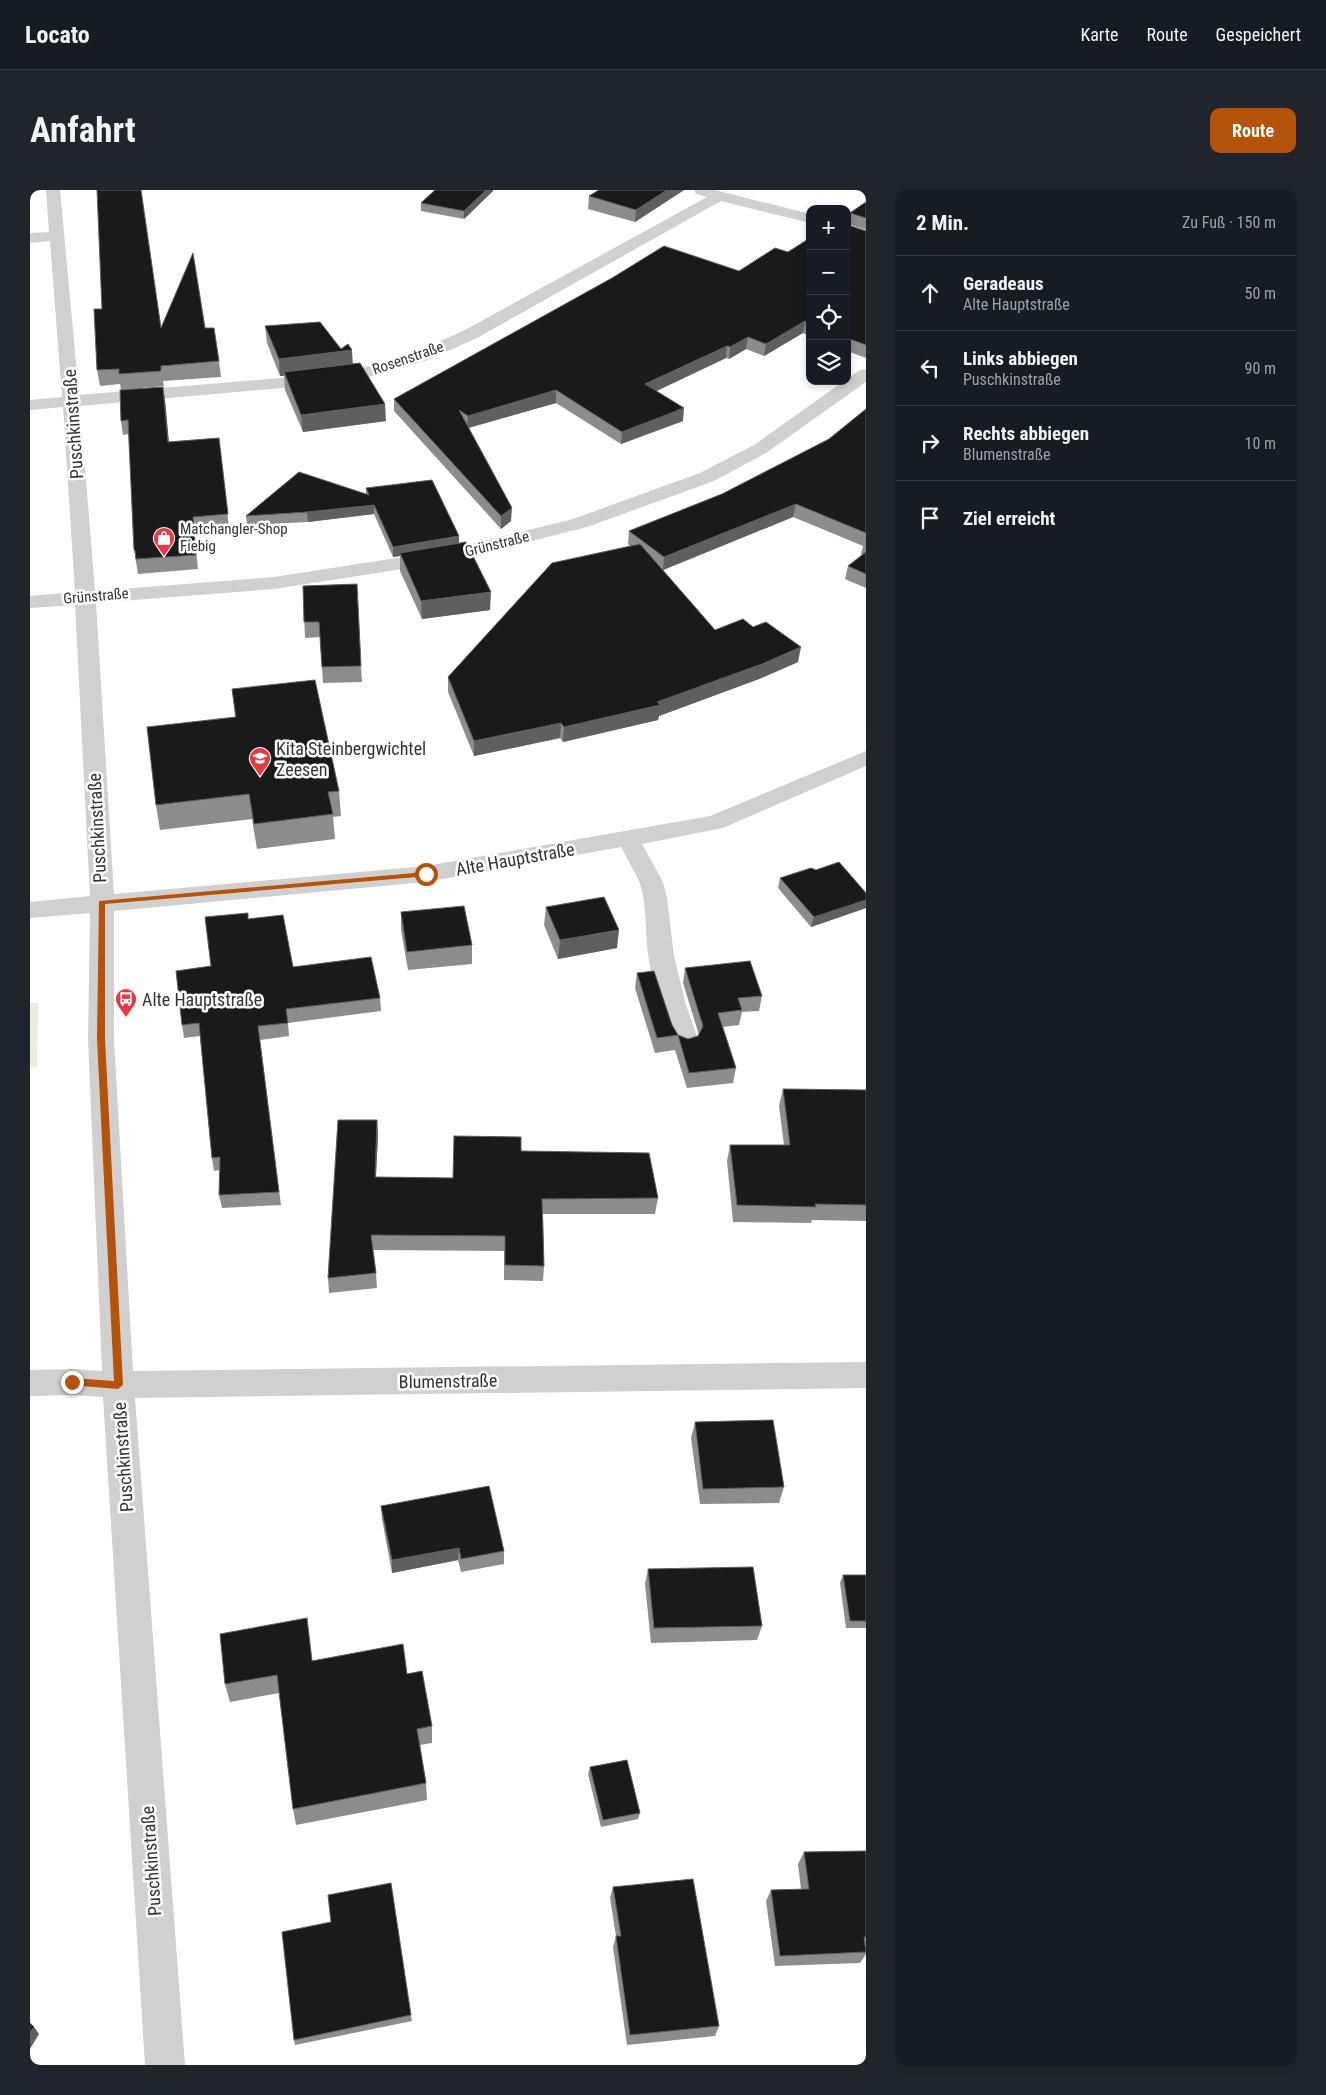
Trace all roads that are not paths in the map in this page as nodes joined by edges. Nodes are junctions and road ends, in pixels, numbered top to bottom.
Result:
1 (53, 190) edge
2 (695, 190) edge
3 (719, 196) junction
4 (806, 218) edge
5 (58, 236) junction
6 (30, 238) edge
7 (866, 374) edge
8 (71, 400) junction
9 (30, 405) edge
10 (85, 596) junction
11 (30, 602) edge
12 (866, 758) edge
13 (628, 839) junction
14 (102, 902) junction
15 (30, 910) edge
16 (686, 1042) edge
17 (866, 1375) edge
18 (30, 1383) edge
19 (118, 1385) junction
20 (165, 2065) edge

1 - 5 street, Puschkinstraße
2 - 3 street
3 - 4 street
3 - 8 street, Rosenstraße
5 - 6 street
5 - 8 street, Puschkinstraße
7 - 10 street, Grünstraße
8 - 9 street, Rosenstraße
8 - 10 street, Puschkinstraße
10 - 11 street, Grünstraße
10 - 14 street, Puschkinstraße
12 - 13 street, Alte Hauptstraße
13 - 14 street, Alte Hauptstraße
13 - 16 street
14 - 15 street, Alte Hauptstraße
14 - 19 street, Puschkinstraße
17 - 19 street, Blumenstraße
18 - 19 street, Blumenstraße
19 - 20 street, Puschkinstraße

